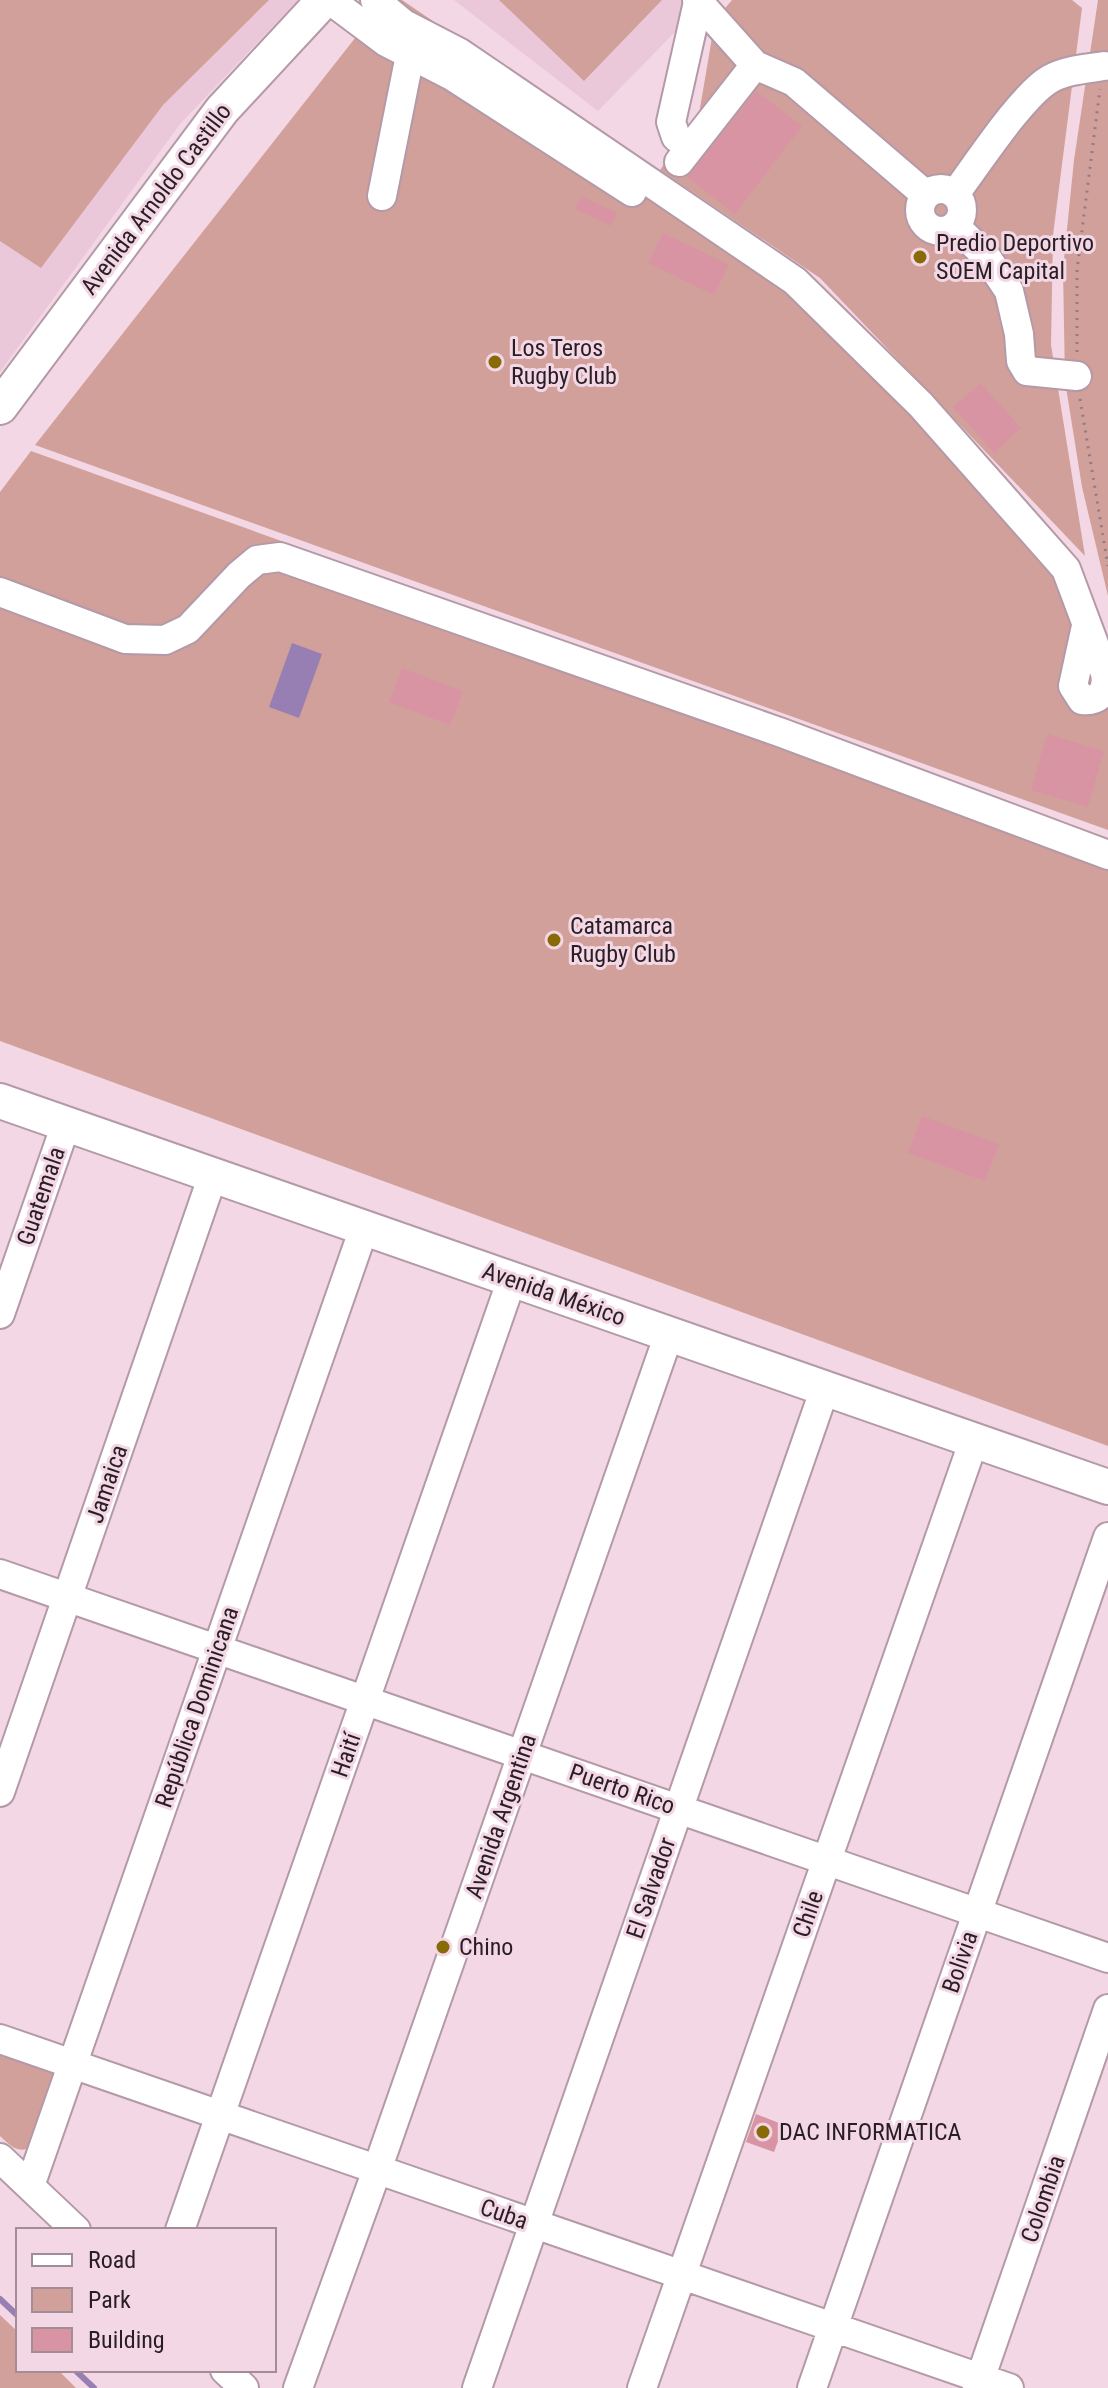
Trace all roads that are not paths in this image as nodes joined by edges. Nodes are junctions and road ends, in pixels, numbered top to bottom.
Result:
1 (327, 0) edge
2 (375, 0) edge
3 (697, 1) edge
4 (415, 44) junction
5 (755, 65) junction
6 (1104, 66) road end
7 (955, 194) junction
8 (926, 195) junction
9 (382, 196) dead end
10 (955, 226) junction
11 (1077, 376) road end
12 (0, 407) edge
13 (0, 592) edge
14 (1086, 626) dead end
15 (1108, 855) edge
16 (0, 1101) edge
17 (66, 1124) junction
18 (213, 1175) junction
19 (364, 1228) junction
20 (512, 1279) junction
21 (0, 1314) edge
22 (669, 1334) junction
23 (825, 1388) junction
24 (974, 1440) junction
25 (1108, 1487) edge
26 (1108, 1537) edge
27 (0, 1574) edge
28 (68, 1597) junction
29 (217, 1649) junction
30 (365, 1700) junction
31 (523, 1754) junction
32 (0, 1792) edge
33 (679, 1809) junction
34 (827, 1860) junction
35 (977, 1912) junction
36 (1108, 1958) edge
37 (1108, 2009) edge
38 (0, 2039) edge
39 (72, 2064) junction
40 (220, 2115) junction
41 (0, 2158) edge
42 (377, 2170) junction
43 (30, 2186) junction
44 (534, 2224) junction
45 (74, 2228) edge
46 (181, 2228) edge
47 (682, 2275) junction
48 (833, 2327) junction
49 (227, 2372) edge
50 (979, 2383) edge
51 (244, 2388) edge
52 (298, 2388) edge
53 (477, 2388) edge
54 (642, 2388) edge
55 (812, 2388) edge
56 (1009, 2388) edge

1 - 4 street
1 - 12 main road, Avenida Arnoldo Castillo
2 - 4 street
3 - 5 street
3 - 5 street
4 - 9 street
4 - 14 street
5 - 8 street
6 - 7 street
7 - 8 street
7 - 10 street
8 - 10 street
10 - 11 street
13 - 15 street
16 - 17 main road, Avenida México
17 - 18 main road, Avenida México
17 - 21 street, Guatemala
18 - 19 main road, Avenida México
18 - 28 street, Jamaica
19 - 20 main road, Avenida México
19 - 29 street, República Dominicana
20 - 22 main road, Avenida México
20 - 30 street, Haití
22 - 23 main road, Avenida México
22 - 31 street, Avenida Argentina
23 - 24 main road, Avenida México
23 - 33 street, El Salvador
24 - 25 main road, Avenida México
24 - 34 street, Chile
26 - 35 street, Bolivia
27 - 28 street, Puerto Rico
28 - 29 street, Puerto Rico
28 - 32 street, Jamaica
29 - 30 street, Puerto Rico
29 - 39 street, República Dominicana
30 - 31 street, Puerto Rico
30 - 40 street, Haití
31 - 33 street, Puerto Rico
31 - 42 street, Avenida Argentina
33 - 34 street, Puerto Rico
33 - 44 street, El Salvador
34 - 35 street, Puerto Rico
34 - 47 street, Chile
35 - 36 street, Puerto Rico
35 - 48 street, Bolivia
37 - 50 street, Colombia
38 - 39 street, Cuba
39 - 40 street, Cuba
39 - 43 street, República Dominicana
40 - 42 street, Cuba
40 - 46 street, Haití
41 - 43 street
42 - 44 street, Cuba
42 - 52 street, Avenida Argentina
43 - 45 street
44 - 47 street, Cuba
44 - 53 street, El Salvador
47 - 48 street, Cuba
47 - 54 street, Chile
48 - 50 street, Cuba
48 - 55 street, Bolivia
49 - 51 street
50 - 56 street, Cuba

